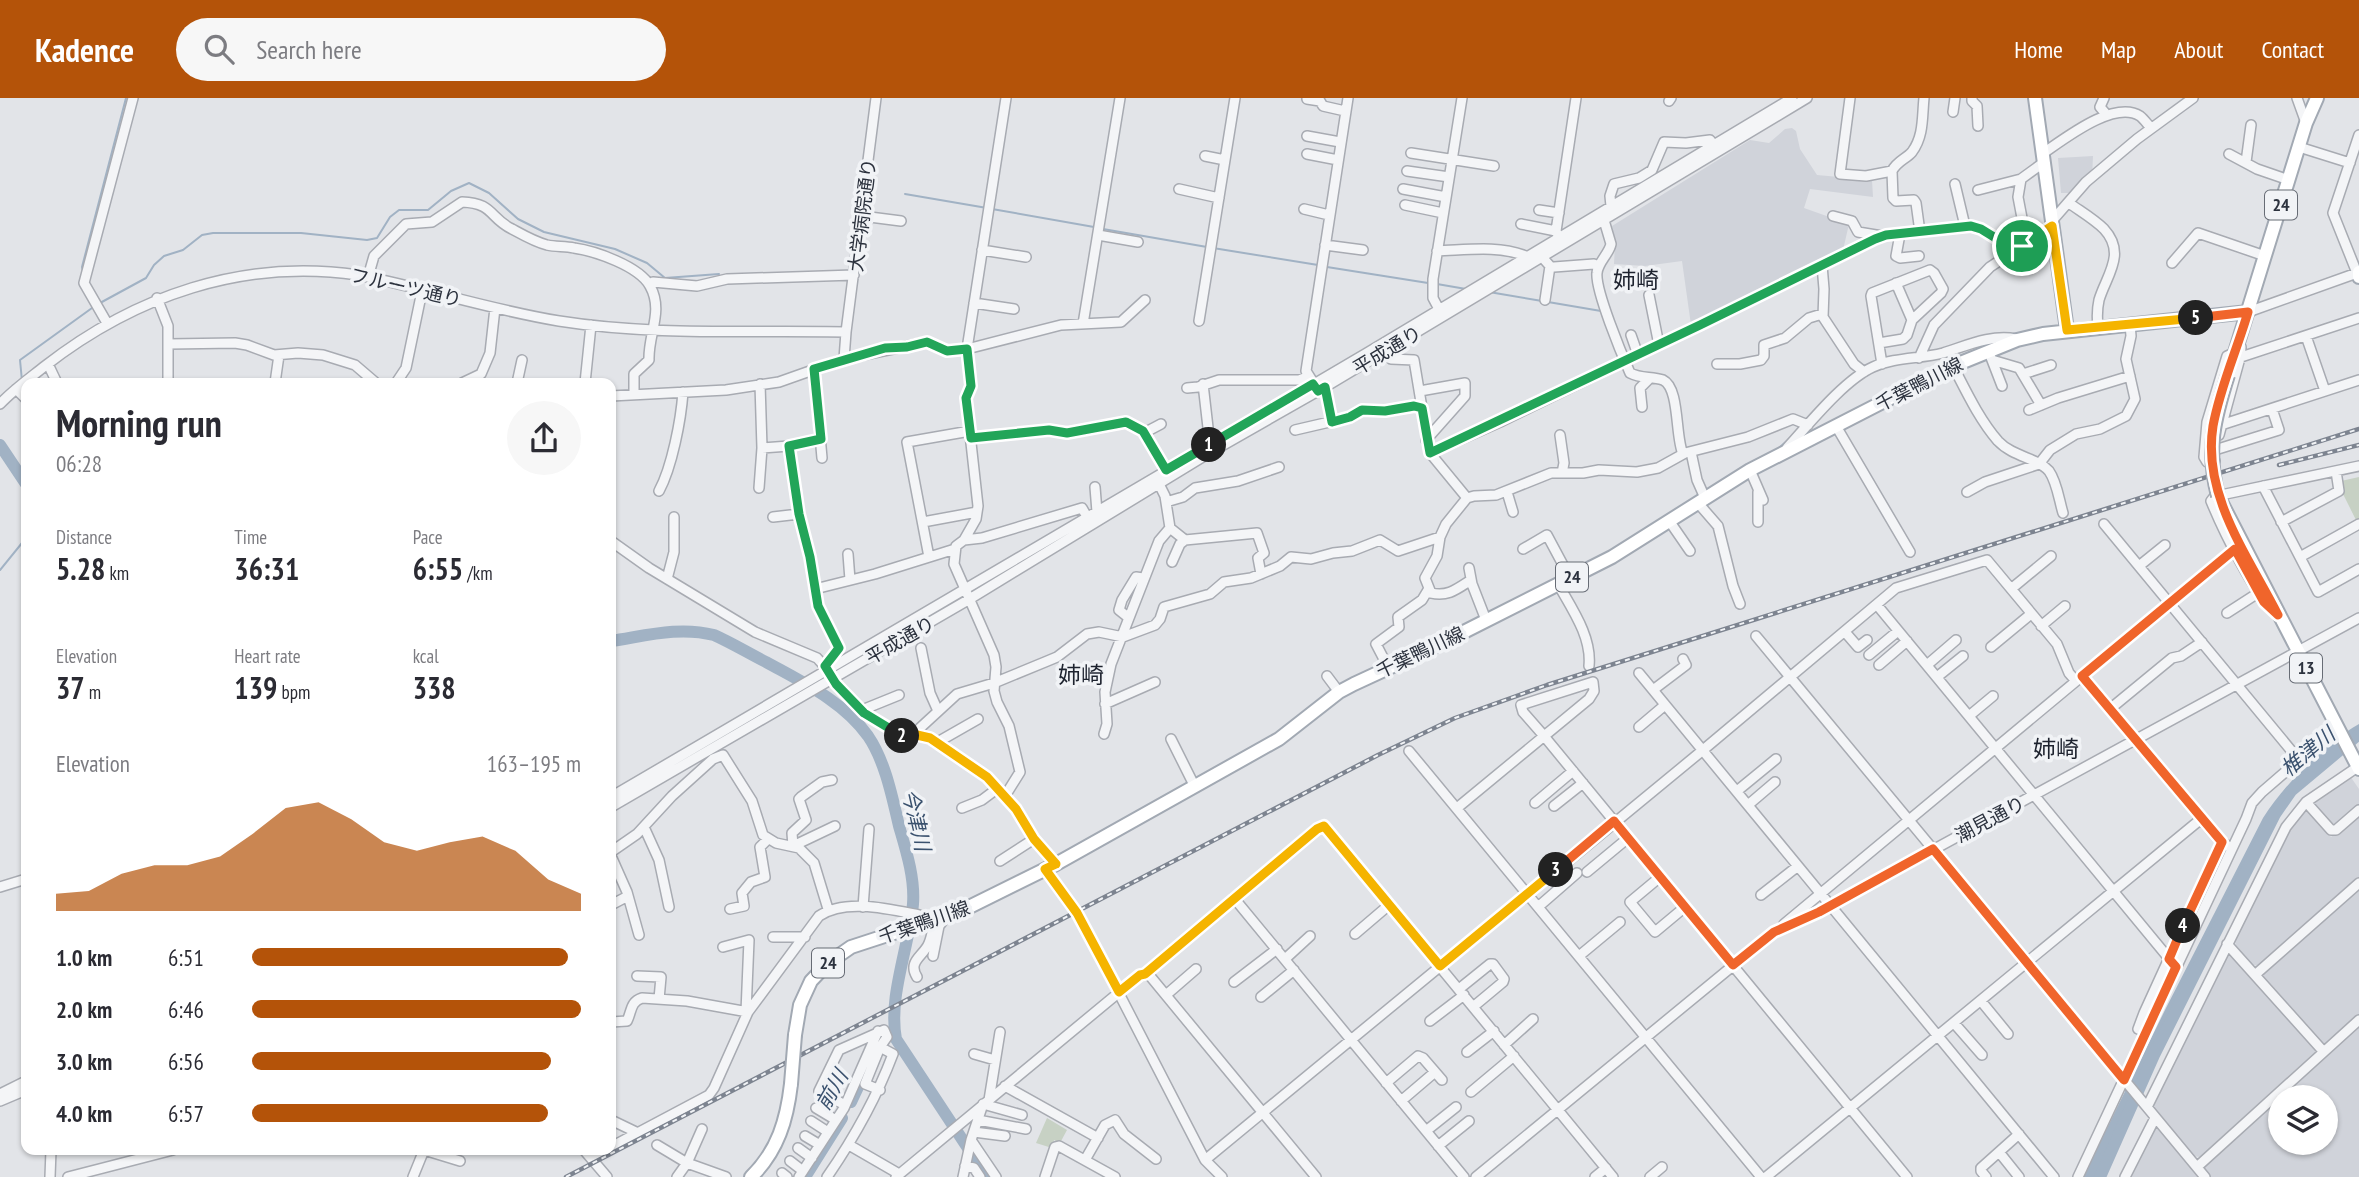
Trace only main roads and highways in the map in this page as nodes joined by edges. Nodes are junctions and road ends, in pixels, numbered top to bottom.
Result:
1 (2035, 98) edge
2 (2317, 98) edge
3 (2248, 312) junction
4 (2067, 330) junction
5 (2357, 765) edge
6 (751, 1177) edge

1 - 4 main road
2 - 3 main road, 24
3 - 4 main road, 千葉鴨川線 / 24
3 - 5 main road, 13, bridge
4 - 6 main road, 千葉鴨川線 / 24, bridge

